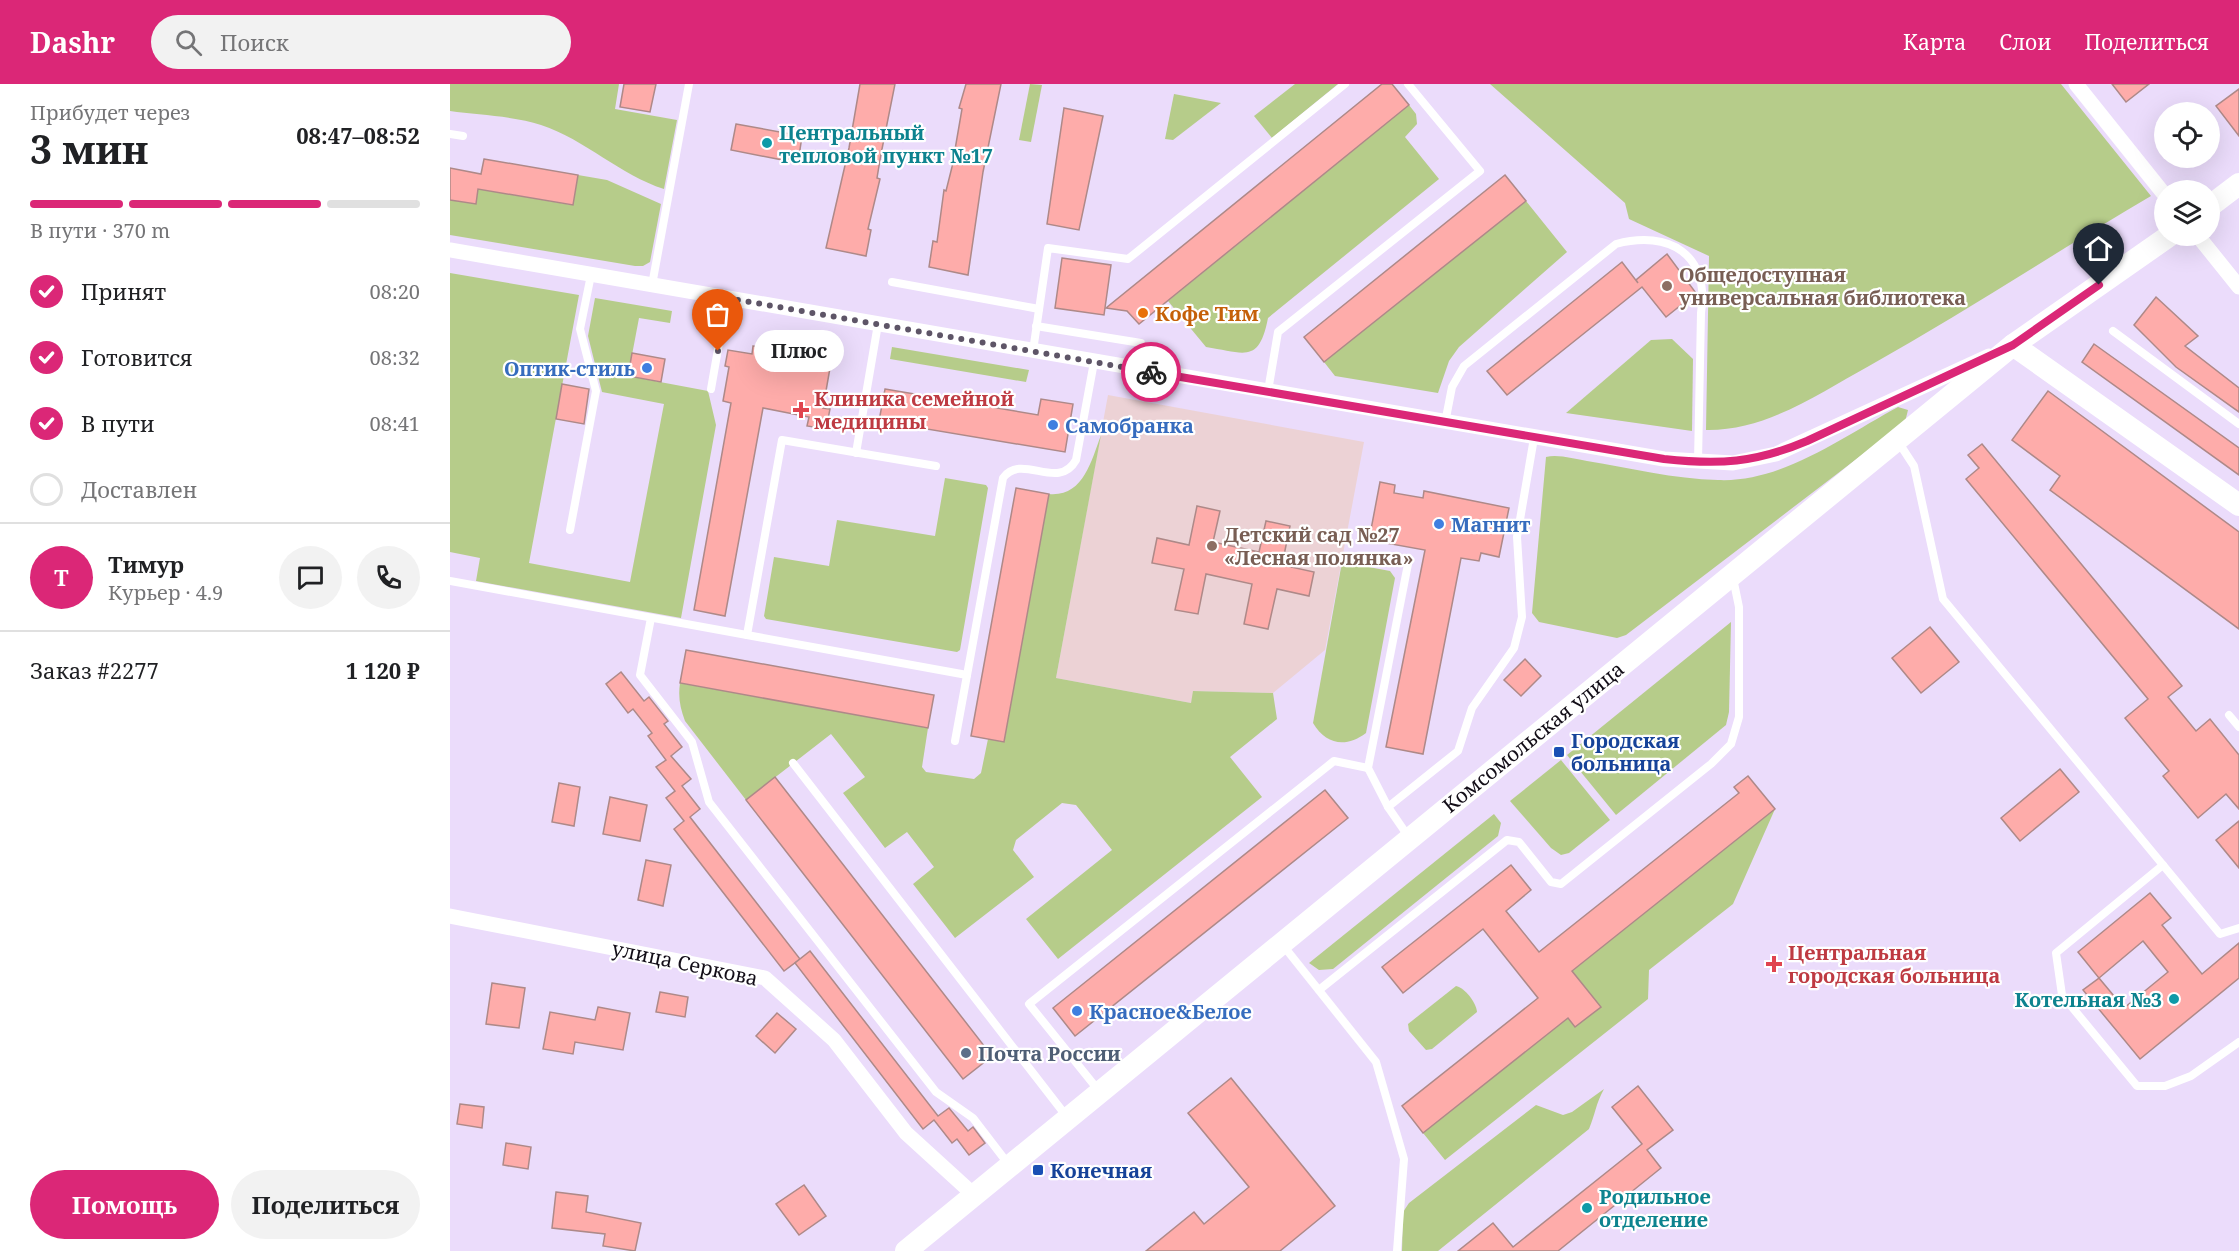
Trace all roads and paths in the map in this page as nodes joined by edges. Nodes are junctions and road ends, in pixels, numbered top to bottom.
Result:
1 (688, 84) edge
2 (1345, 84) edge
3 (1408, 84) edge
4 (2076, 84) edge
5 (450, 134) edge
6 (463, 136) dead end
7 (2154, 182) edge
8 (2239, 184) edge
9 (2220, 198) edge
10 (2155, 246) edge
11 (2206, 246) edge
12 (450, 250) edge
13 (591, 275) junction
14 (892, 282) dead end
15 (652, 285) junction
16 (2239, 287) edge
17 (727, 298) junction
18 (1039, 309) junction
19 (878, 324) junction
20 (1036, 326) junction
21 (2113, 331) dead end
22 (2013, 345) junction
23 (1033, 351) junction
24 (1094, 362) junction
25 (1138, 369) junction
26 (711, 389) dead end
27 (1268, 392) junction
28 (1445, 423) junction
29 (2239, 424) edge
30 (1534, 438) junction
31 (1896, 439) junction
32 (856, 453) junction
33 (1698, 463) junction
34 (936, 466) dead end
35 (2239, 505) edge
36 (570, 530) dead end
37 (1409, 559) dead end
38 (1732, 574) junction
39 (450, 581) edge
40 (651, 618) junction
41 (747, 635) junction
42 (967, 675) junction
43 (2229, 714) dead end
44 (2239, 727) edge
45 (955, 741) dead end
46 (792, 763) dead end
47 (1368, 768) junction
48 (1388, 807) junction
49 (1409, 838) junction
50 (2163, 865) junction
51 (450, 916) edge
52 (2239, 928) edge
53 (1281, 943) junction
54 (1319, 990) junction
55 (2239, 1042) edge
56 (1100, 1092) junction
57 (1068, 1118) junction
58 (1010, 1166) junction
59 (974, 1195) junction
60 (906, 1251) edge
61 (1397, 1251) edge

1 - 15 lane
2 - 18 lane
3 - 27 lane
4 - 7 street
5 - 6 lane
8 - 9 street
10 - 22 street, Комсомольская улица
11 - 16 street
12 - 13 street
13 - 15 street
13 - 36 lane
14 - 18 lane
15 - 17 street
17 - 19 street
17 - 26 lane
18 - 20 lane
19 - 23 street
19 - 32 lane
20 - 23 lane
20 - 25 lane
21 - 29 lane
22 - 31 street, Комсомольская улица
22 - 33 street
22 - 35 street
23 - 24 street
24 - 25 street
24 - 42 lane
25 - 27 street
27 - 28 street
28 - 30 street
28 - 33 lane
30 - 33 street
30 - 48 lane
31 - 38 street, Комсомольская улица
31 - 50 lane
32 - 34 lane
32 - 41 lane
37 - 47 lane
38 - 49 street, Комсомольская улица
38 - 54 lane
39 - 40 lane
40 - 41 lane
40 - 58 lane
41 - 42 lane
42 - 45 lane
43 - 44 lane
46 - 57 lane
47 - 48 lane
47 - 56 lane
48 - 49 lane
49 - 53 street, Комсомольская улица
50 - 52 lane
50 - 55 lane
51 - 59 street, улица Серкова
53 - 54 lane
53 - 56 street, Комсомольская улица
54 - 61 lane
56 - 57 street, Комсомольская улица
57 - 58 street, Комсомольская улица
58 - 59 street, Комсомольская улица
59 - 60 street, Комсомольская улица

